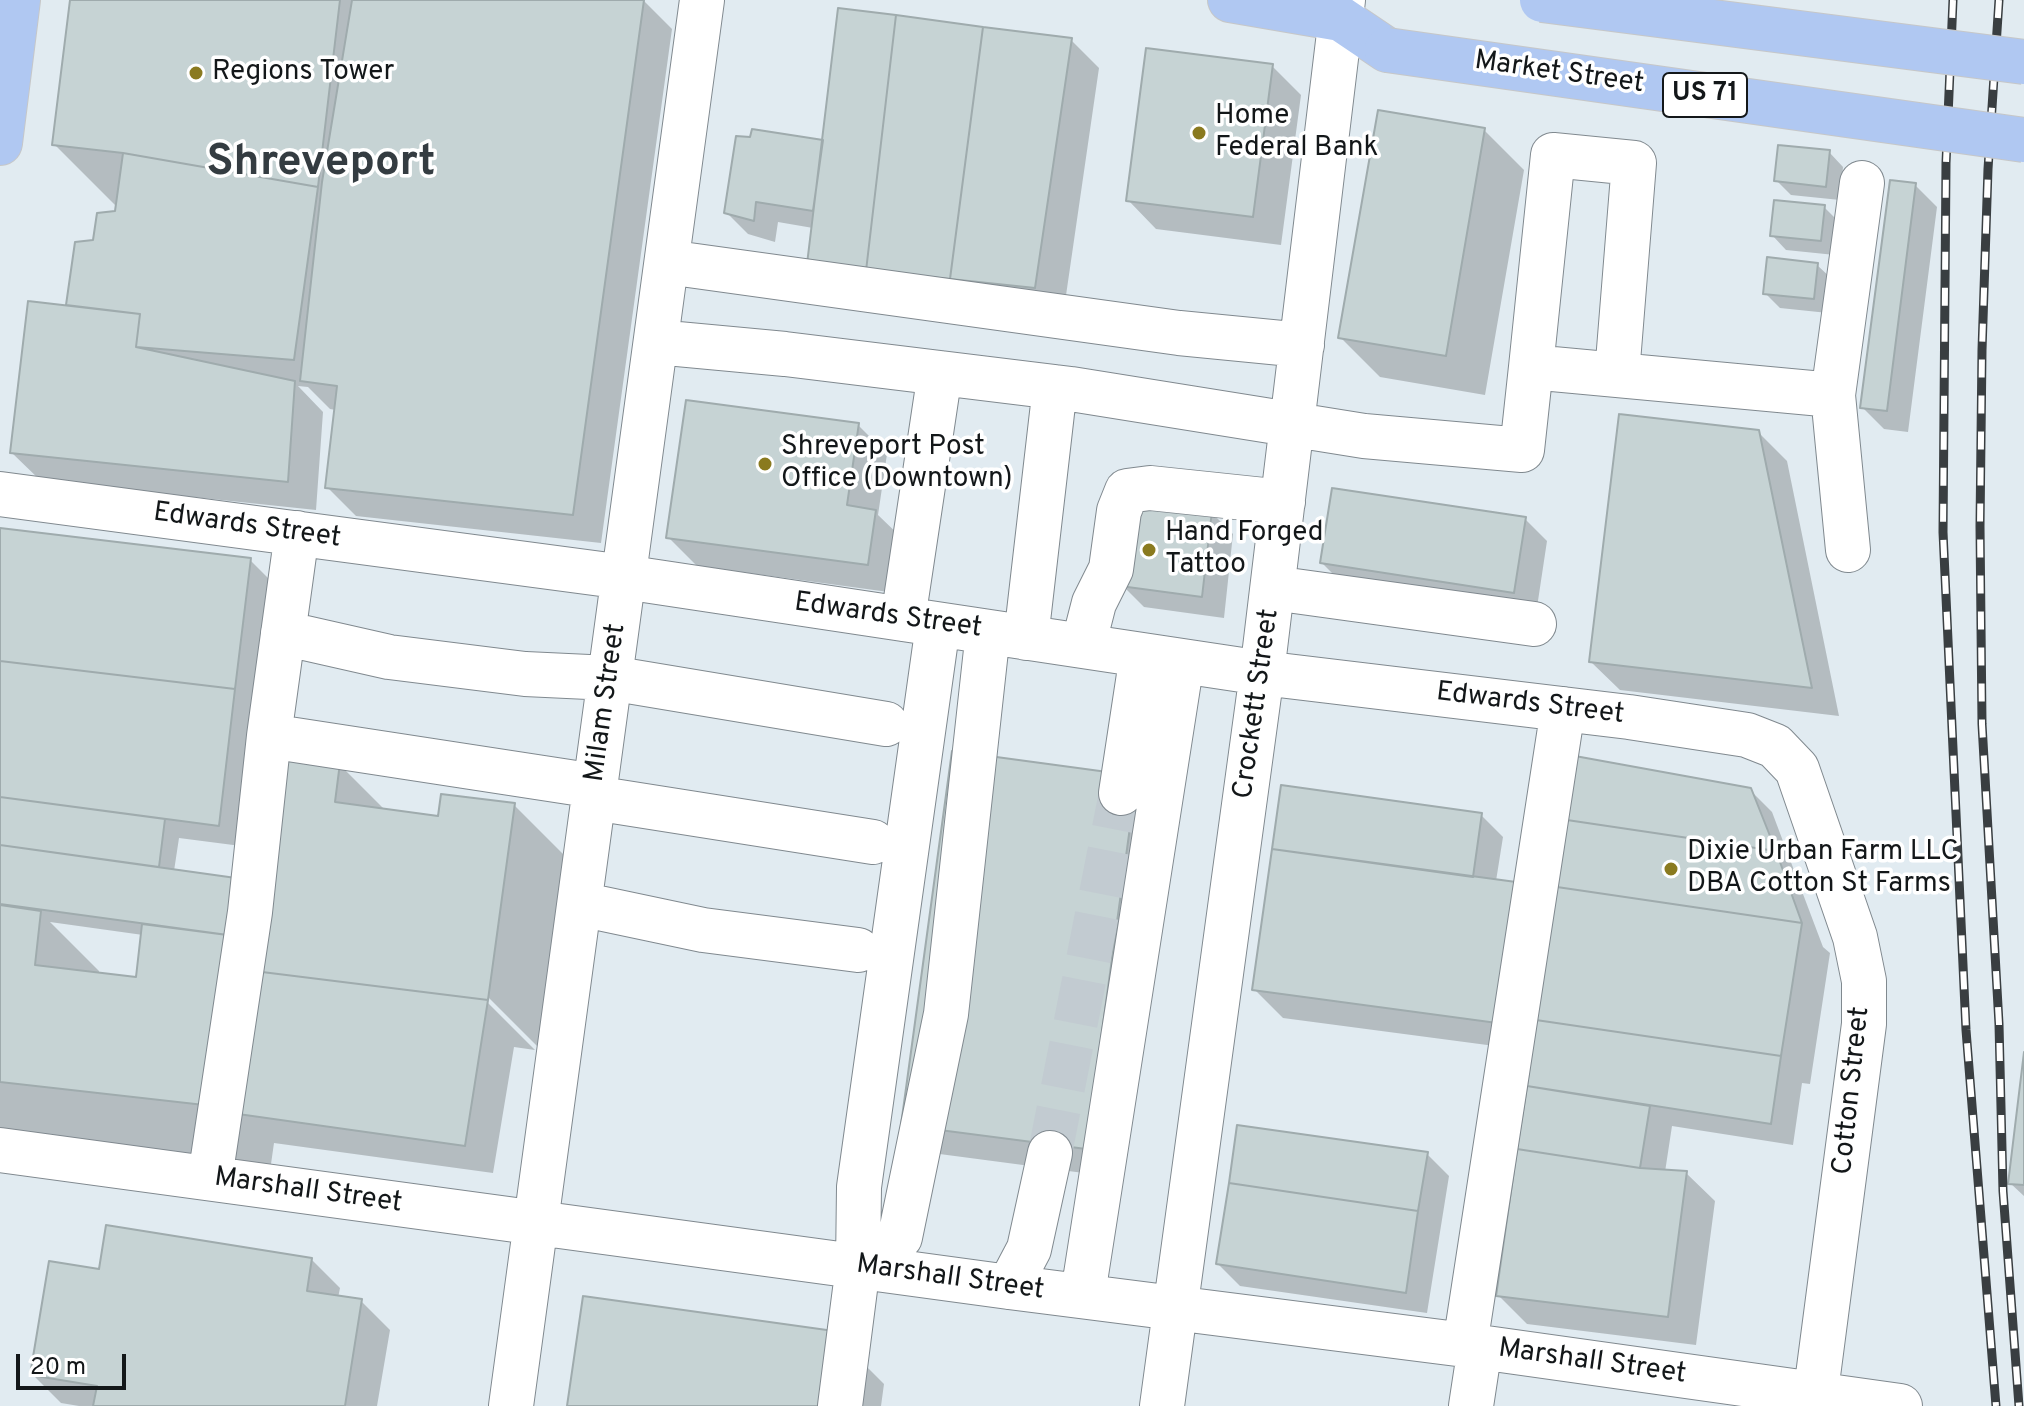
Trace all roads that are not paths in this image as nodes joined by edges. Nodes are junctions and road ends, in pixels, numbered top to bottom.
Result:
1 (18, 0) edge
2 (702, 0) edge
3 (1230, 0) edge
4 (1542, 0) edge
5 (1352, 6) edge
6 (2024, 62) edge
7 (2024, 140) edge
8 (0, 143) edge
9 (1862, 183) dead end
10 (667, 262) junction
11 (656, 342) junction
12 (1302, 345) junction
13 (1531, 367) junction
14 (940, 373) junction
15 (1617, 374) junction
16 (1055, 387) junction
17 (1833, 395) junction
18 (1292, 423) junction
19 (0, 494) edge
20 (1283, 502) junction
21 (297, 533) junction
22 (1848, 550) dead end
23 (624, 577) junction
24 (1273, 588) junction
25 (920, 622) junction
26 (1534, 624) dead end
27 (283, 633) junction
28 (1007, 635) junction
29 (1083, 646) junction
30 (1162, 658) junction
31 (1262, 673) junction
32 (610, 678) junction
33 (1563, 709) junction
34 (886, 724) dead end
35 (269, 736) junction
36 (1775, 746) joint
37 (595, 792) junction
38 (1121, 793) tunnel mouth
39 (873, 842) dead end
40 (580, 904) junction
41 (858, 950) dead end
42 (0, 1150) edge
43 (1050, 1153) tunnel mouth
44 (210, 1178) junction
45 (536, 1223) junction
46 (858, 1266) junction
47 (1009, 1287) junction
48 (1073, 1295) junction
49 (1175, 1309) junction
50 (1472, 1346) junction
51 (1815, 1400) edge
52 (511, 1406) edge
53 (840, 1406) edge
54 (1162, 1406) edge
55 (1471, 1406) edge
56 (1900, 1406) edge

1 - 8 main road
2 - 10 street, Milam Street
3 - 5 main road, Market Street / US 71
4 - 6 main road, bridge
5 - 7 main road, Market Street / US 71, bridge
5 - 12 street, Crockett Street
9 - 17 street
10 - 11 street, Milam Street
10 - 12 street
11 - 14 street
11 - 23 street, Milam Street
12 - 18 street, Crockett Street
13 - 15 street
13 - 15 street
13 - 18 street
14 - 16 street
14 - 25 street
15 - 17 street
16 - 18 street
16 - 28 street
17 - 22 street
18 - 20 street, Crockett Street
19 - 21 street, Edwards Street
20 - 24 street, Crockett Street
20 - 29 street
21 - 23 street, Edwards Street
21 - 27 street
23 - 25 street, Edwards Street
23 - 32 street, Milam Street
24 - 26 street
24 - 31 street, Crockett Street
25 - 28 street, Edwards Street
25 - 46 street
27 - 32 street
27 - 35 street
28 - 29 street, Edwards Street
28 - 46 street
29 - 30 street, Edwards Street
30 - 31 street, Edwards Street
30 - 38 street
30 - 48 street
31 - 33 street, Edwards Street
31 - 49 street, Crockett Street
32 - 34 street
32 - 37 street, Milam Street
33 - 36 street, Edwards Street
33 - 50 street
35 - 37 street
35 - 44 street
36 - 51 street, Cotton Street
37 - 39 street
37 - 40 street, Milam Street
40 - 41 street
40 - 45 street, Milam Street
42 - 44 street, Marshall Street
43 - 47 street
44 - 45 street, Marshall Street
45 - 46 street, Marshall Street
45 - 52 street, Milam Street
46 - 47 street, Marshall Street
46 - 53 street
47 - 48 street, Marshall Street
48 - 49 street, Marshall Street
49 - 50 street, Marshall Street
49 - 54 street, Crockett Street
50 - 51 street, Marshall Street
50 - 55 street
51 - 56 street, Marshall Street

